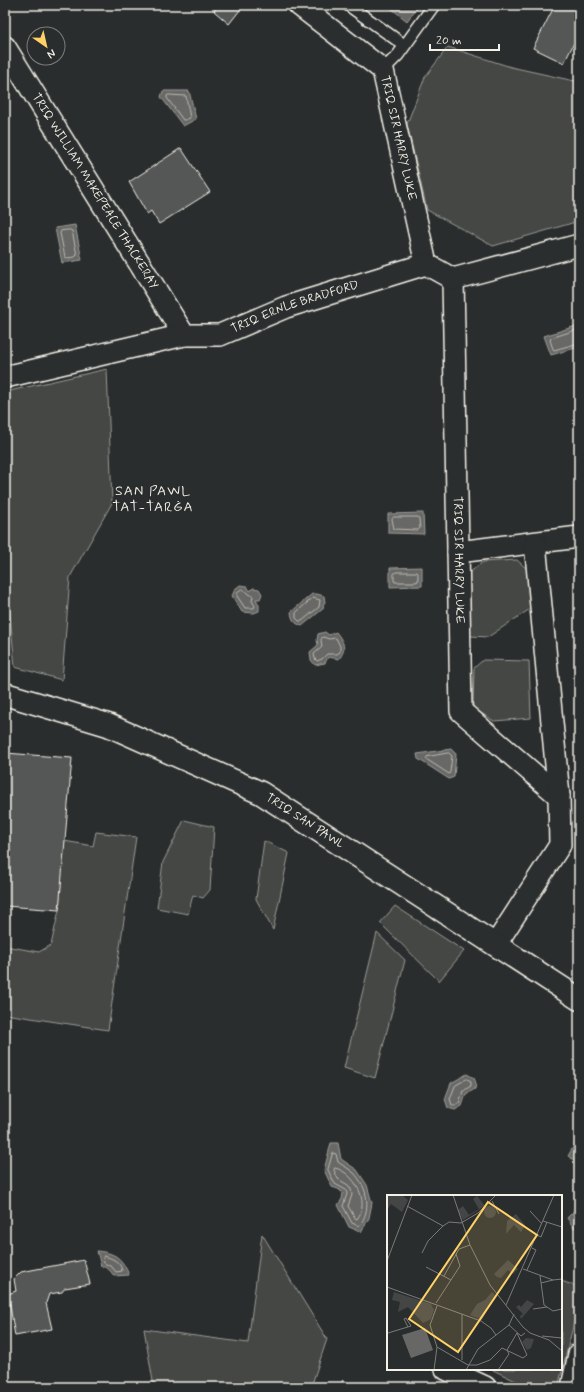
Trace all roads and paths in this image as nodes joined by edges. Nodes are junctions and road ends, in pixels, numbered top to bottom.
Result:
1 (299, 5) edge
2 (348, 5) edge
3 (434, 5) edge
4 (404, 45) junction
5 (5, 47) edge
6 (383, 70) junction
7 (579, 246) edge
8 (426, 264) junction
9 (453, 280) junction
10 (184, 335) junction
11 (5, 377) edge
12 (579, 537) edge
13 (535, 543) junction
14 (458, 552) junction
15 (5, 694) edge
16 (559, 796) junction
17 (496, 944) junction
18 (579, 999) edge
19 (579, 1354) edge
20 (448, 1370) edge
21 (485, 1387) edge
22 (572, 1387) edge

1 - 6 street, TRIQ SIR HARRY LUKE
2 - 4 lane
3 - 4 lane
4 - 6 lane
5 - 10 street, TRIQ WILLIAM MAKEPEACE THACKERAY
6 - 8 street, TRIQ SIR HARRY LUKE
7 - 9 street
8 - 9 street
8 - 10 street, TRIQ ERNLE BRADFORD
9 - 14 street, TRIQ SIR HARRY LUKE
10 - 11 street, TRIQ ERNLE BRADFORD
12 - 13 street
13 - 14 street
13 - 16 street
14 - 16 street, TRIQ SIR HARRY LUKE
15 - 17 main road, TRIQ SAN PAWL
16 - 17 street
17 - 18 main road, TRIQ SAN PAWL
19 - 22 street
20 - 21 street

